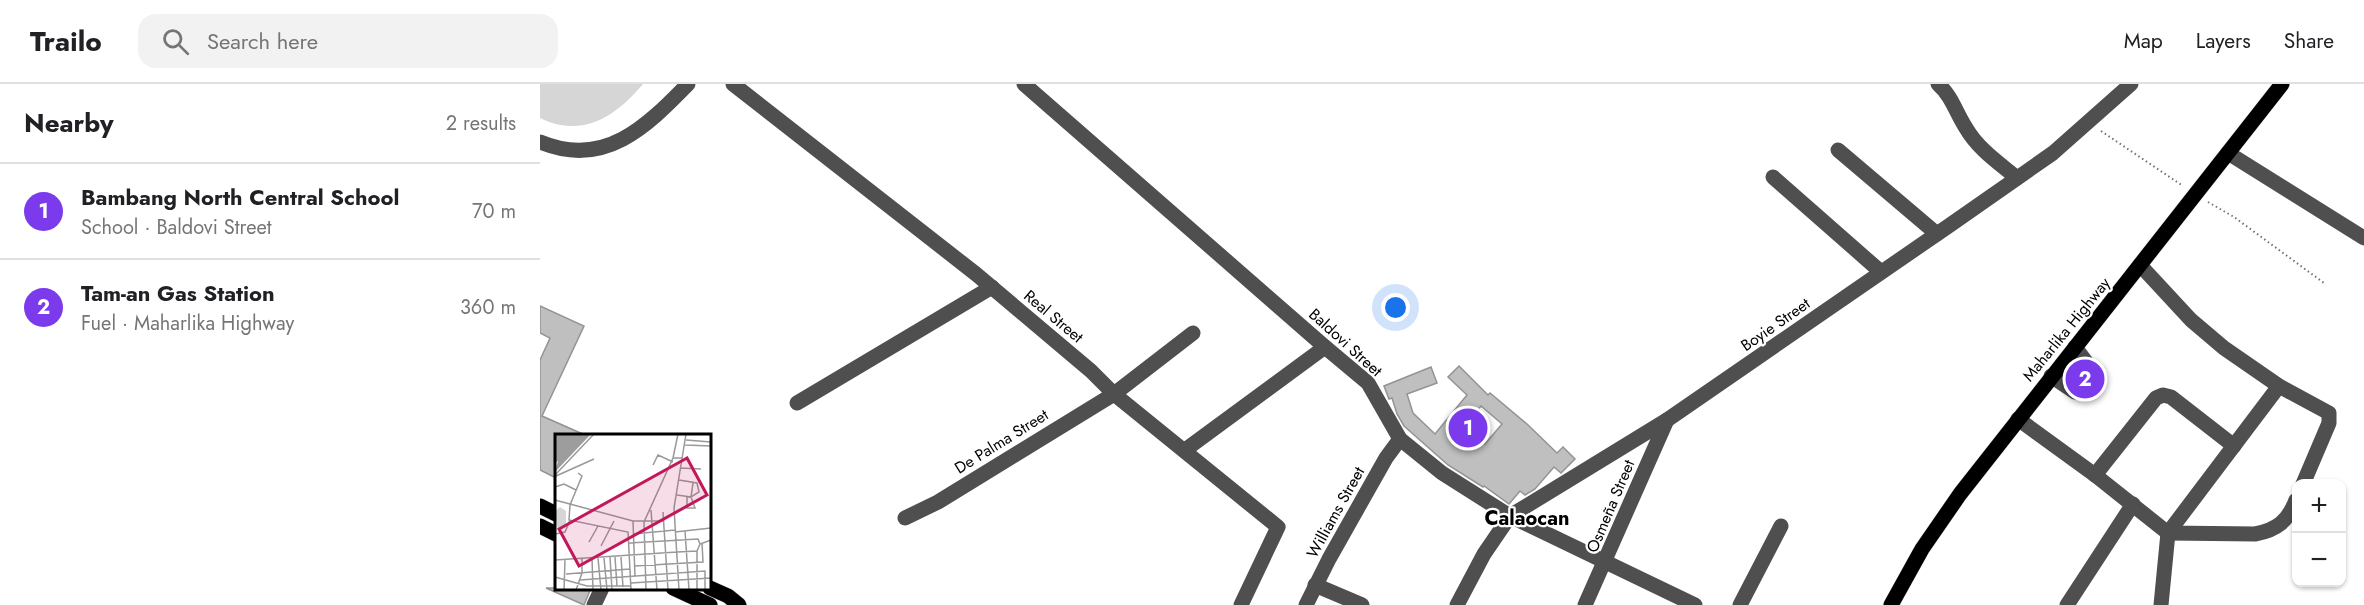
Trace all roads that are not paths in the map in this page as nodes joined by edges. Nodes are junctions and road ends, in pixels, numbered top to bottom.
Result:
1 (688, 84) edge
2 (733, 84) edge
3 (1024, 84) edge
4 (1938, 84) edge
5 (2131, 84) edge
6 (2282, 84) edge
7 (540, 142) edge
8 (1838, 150) dead end
9 (2228, 153) junction
10 (1773, 177) dead end
11 (2017, 178) junction
12 (1937, 234) junction
13 (2364, 238) edge
14 (2140, 265) junction
15 (1881, 272) junction
16 (992, 287) junction
17 (1193, 333) dead end
18 (1325, 347) junction
19 (2075, 347) junction
20 (2051, 376) junction
21 (2279, 386) junction
22 (1114, 394) junction
23 (797, 403) dead end
24 (2018, 419) junction
25 (1667, 420) junction
26 (1400, 440) junction
27 (2234, 446) junction
28 (1185, 450) junction
29 (2095, 475) junction
30 (2305, 479) edge
31 (2133, 504) junction
32 (540, 506) edge
33 (2292, 508) edge
34 (555, 514) edge
35 (1510, 516) junction
36 (905, 518) dead end
37 (540, 526) edge
38 (1781, 526) dead end
39 (2168, 533) junction
40 (555, 534) edge
41 (1605, 562) junction
42 (1315, 585) junction
43 (711, 589) edge
44 (601, 590) edge
45 (677, 590) edge
46 (730, 602) edge
47 (594, 605) edge
48 (710, 605) edge
49 (1241, 605) edge
50 (1306, 605) edge
51 (1362, 605) edge
52 (1457, 605) edge
53 (1585, 605) edge
54 (1695, 605) edge
55 (1740, 605) edge
56 (1891, 605) edge
57 (2067, 605) edge
58 (2161, 605) edge

1 - 7 street
2 - 16 street, Real Street
3 - 18 street, Baldovi Street
4 - 11 street
5 - 11 street, Boyie Street
6 - 9 main road, Maharlika Highway
8 - 12 street
9 - 13 street
9 - 14 main road, Maharlika Highway
10 - 15 street
11 - 12 street, Boyie Street
12 - 15 street, Boyie Street
14 - 19 main road, Maharlika Highway
14 - 21 street
15 - 25 street, Boyie Street
16 - 22 street, Real Street
16 - 23 street
17 - 22 street, De Palma Street
18 - 26 street, Baldovi Street
18 - 28 street
19 - 20 main road, Maharlika Highway
19 - 20 street
20 - 24 main road, Maharlika Highway
21 - 27 street
21 - 30 street
22 - 28 street, Real Street
22 - 36 street, De Palma Street
24 - 29 street
24 - 56 main road, Maharlika Highway
25 - 35 street, Boyie Street
25 - 41 street, Osmeña Street
26 - 35 street, Baldovi Street
26 - 42 street, Williams Street
27 - 29 street
27 - 39 street
28 - 49 street, Real Street
29 - 31 street
31 - 39 street
31 - 57 street
32 - 34 main road
33 - 39 street
35 - 41 street, Baldovi Street
35 - 52 street, Boyie Street
37 - 40 main road
38 - 55 street
39 - 58 street
41 - 53 street, Osmeña Street
41 - 54 street, Baldovi Street
42 - 50 street, Williams Street
42 - 51 street
43 - 46 main road
44 - 47 street
45 - 48 main road

